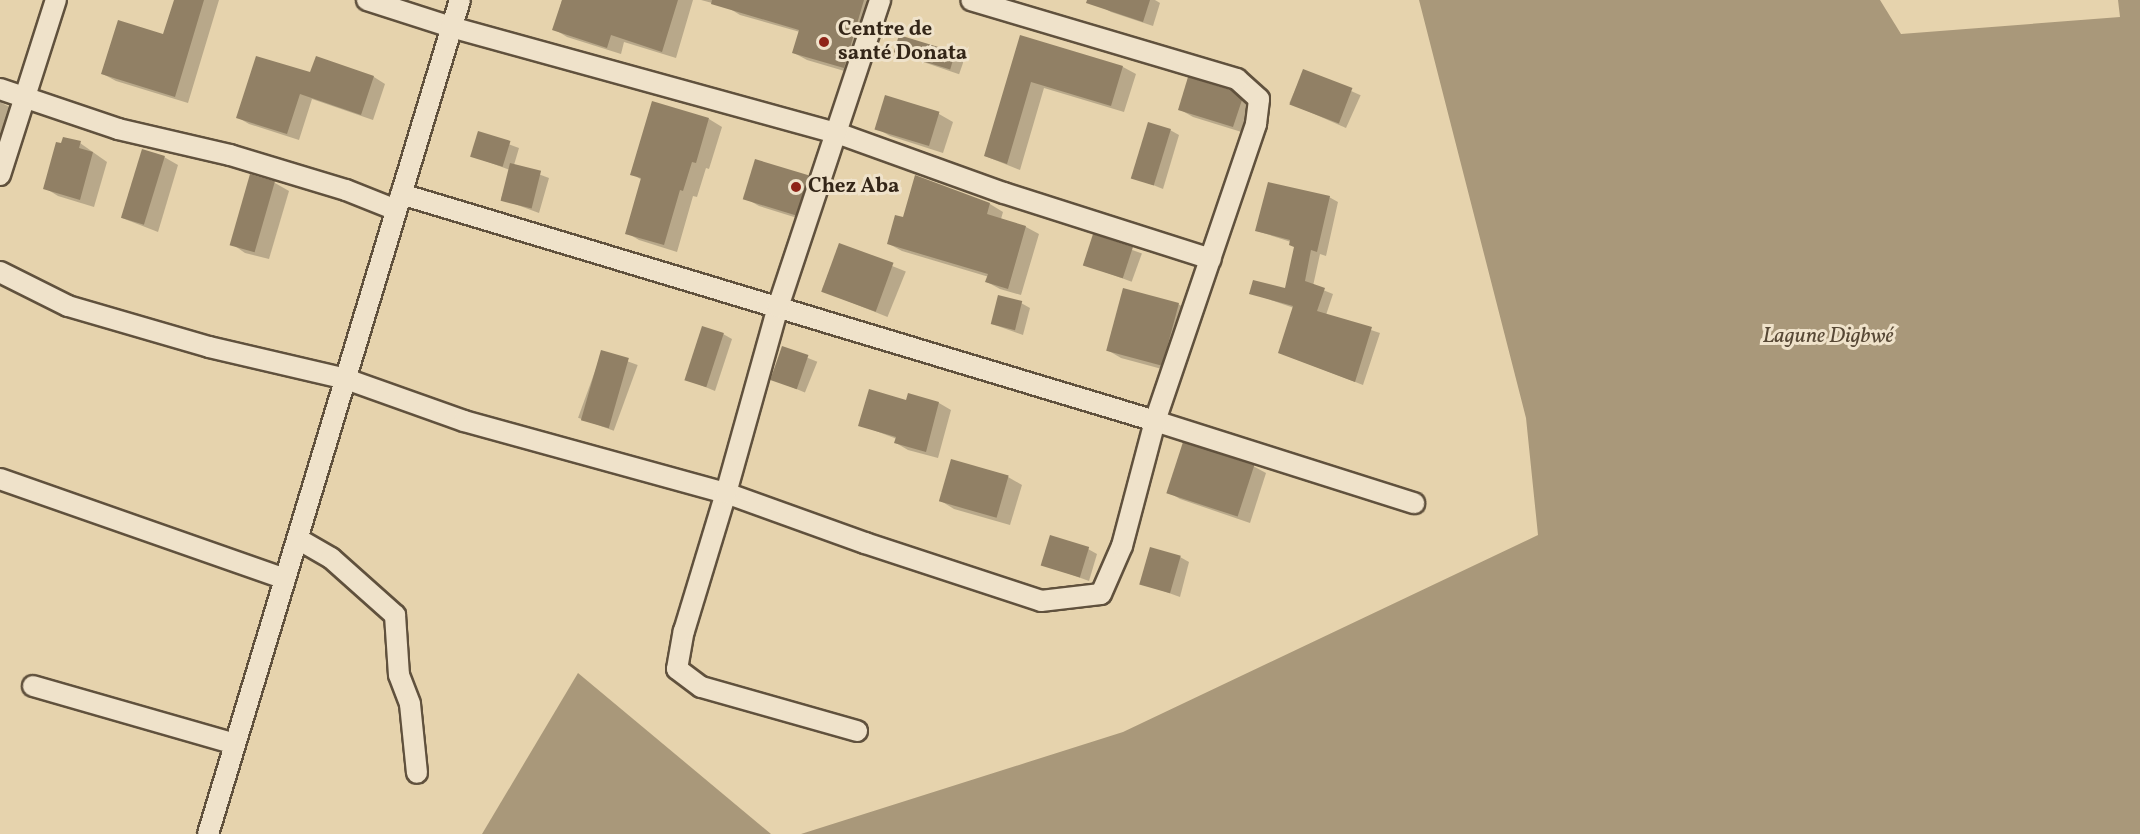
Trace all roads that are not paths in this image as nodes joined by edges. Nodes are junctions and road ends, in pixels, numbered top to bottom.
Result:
1 (56, 0) edge
2 (367, 0) edge
3 (460, 0) edge
4 (880, 0) edge
5 (970, 0) edge
6 (451, 27) junction
7 (0, 89) edge
8 (25, 99) junction
9 (837, 133) junction
10 (0, 175) edge
11 (398, 202) junction
12 (1210, 259) junction
13 (0, 272) edge
14 (778, 307) junction
15 (346, 379) junction
16 (1155, 421) junction
17 (0, 479) edge
18 (726, 493) junction
19 (1414, 503) dead end
20 (298, 539) junction
21 (285, 579) junction
22 (33, 686) dead end
23 (857, 731) dead end
24 (235, 744) junction
25 (417, 773) dead end
26 (208, 834) edge

1 - 8 street
2 - 6 street
3 - 6 street
4 - 9 street
5 - 12 street
6 - 9 street
6 - 11 street
7 - 8 street
8 - 10 street
8 - 11 street
9 - 12 street
9 - 14 street
11 - 14 street
11 - 15 street
12 - 16 street
13 - 15 street
14 - 16 street
14 - 18 street
15 - 18 street
15 - 20 street
16 - 18 street
16 - 19 street
17 - 21 street
18 - 23 street
20 - 21 street
20 - 25 street
21 - 24 street
22 - 24 street
24 - 26 street

